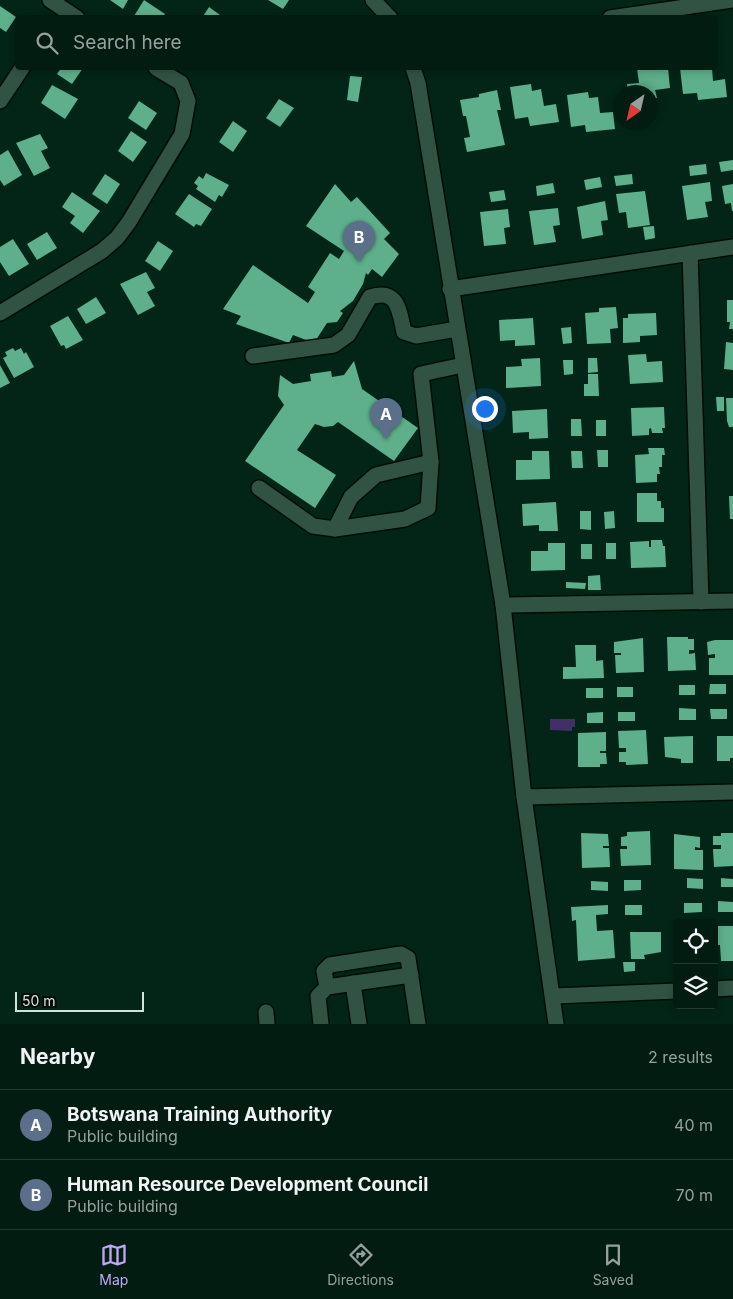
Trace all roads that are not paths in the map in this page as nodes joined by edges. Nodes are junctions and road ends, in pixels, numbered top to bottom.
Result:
1 (373, 0) edge
2 (728, 1) edge
3 (56, 8) edge
4 (71, 15) edge
5 (387, 15) edge
6 (631, 15) edge
7 (21, 70) edge
8 (159, 70) edge
9 (414, 70) edge
10 (0, 101) edge
11 (733, 248) edge
12 (690, 253) junction
13 (450, 289) junction
14 (0, 313) edge
15 (457, 329) junction
16 (253, 356) dead end
17 (463, 365) junction
18 (431, 462) junction
19 (260, 488) dead end
20 (335, 529) junction
21 (733, 601) edge
22 (701, 602) junction
23 (503, 606) junction
24 (733, 792) edge
25 (524, 797) junction
26 (411, 975) junction
27 (353, 983) junction
28 (326, 987) junction
29 (733, 988) edge
30 (718, 989) edge
31 (673, 991) edge
32 (553, 996) junction
33 (320, 1024) edge
34 (359, 1024) edge
35 (418, 1024) edge
36 (556, 1024) edge

1 - 5 street
2 - 6 street
3 - 4 street
7 - 10 street
8 - 14 street
9 - 13 street
11 - 12 street
12 - 13 street
12 - 22 street
13 - 15 street
15 - 16 street
15 - 17 street
17 - 18 street
17 - 23 street
18 - 20 street
18 - 20 street
19 - 20 street
21 - 22 street
22 - 23 street
23 - 25 street
24 - 25 street
25 - 32 street
26 - 27 street
26 - 28 street
26 - 35 street
27 - 28 street
27 - 34 street
28 - 33 street
29 - 30 street
31 - 32 street
32 - 36 street

